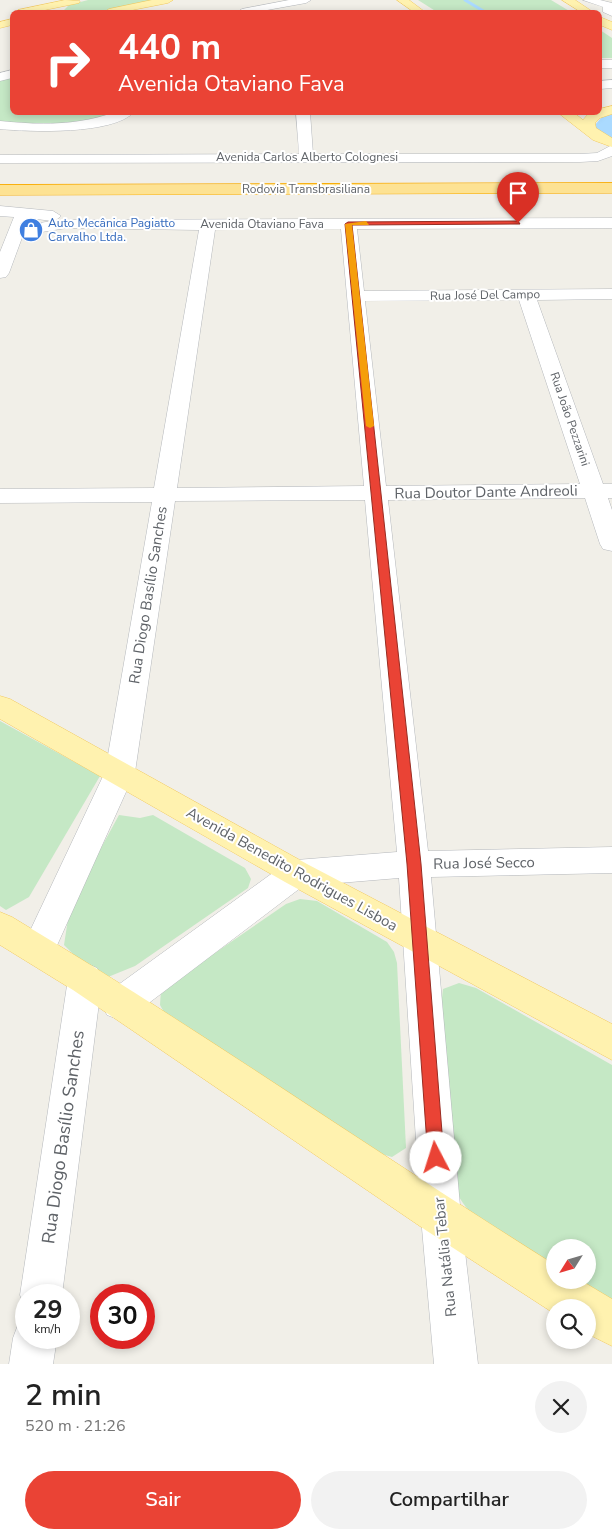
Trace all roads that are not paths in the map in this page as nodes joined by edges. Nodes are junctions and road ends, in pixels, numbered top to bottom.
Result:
1 (168, 0) edge
2 (306, 0) edge
3 (402, 0) edge
4 (567, 0) edge
5 (588, 0) edge
6 (77, 1) edge
7 (611, 8) edge
8 (32, 10) edge
9 (58, 10) edge
10 (134, 10) edge
11 (253, 10) edge
12 (415, 10) edge
13 (584, 10) edge
14 (118, 115) edge
15 (302, 115) edge
16 (567, 115) edge
17 (600, 115) edge
18 (0, 125) edge
19 (589, 130) junction
20 (612, 143) edge
21 (612, 149) edge
22 (306, 157) junction
23 (0, 159) edge
24 (612, 175) edge
25 (0, 177) edge
26 (612, 188) edge
27 (0, 190) edge
28 (252, 190) junction
29 (0, 200) edge
30 (0, 211) edge
31 (24, 212) junction
32 (612, 222) edge
33 (121, 224) junction
34 (348, 224) junction
35 (208, 225) junction
36 (18, 231) junction
37 (0, 273) edge
38 (612, 294) edge
39 (526, 295) junction
40 (357, 296) junction
41 (603, 491) edge
42 (377, 493) junction
43 (163, 495) junction
44 (0, 496) edge
45 (612, 544) edge
46 (0, 706) edge
47 (120, 772) junction
48 (612, 860) edge
49 (414, 864) junction
50 (296, 873) junction
51 (0, 927) edge
52 (418, 940) junction
53 (38, 950) junction
54 (85, 979) junction
55 (120, 1004) junction
56 (612, 1043) edge
57 (441, 1217) junction
58 (43, 1284) edge
59 (572, 1299) edge
60 (596, 1314) edge
61 (612, 1324) edge
62 (33, 1349) edge
63 (31, 1364) edge
64 (456, 1364) edge

1 - 10 main road
2 - 11 street
3 - 12 main road
4 - 13 main road
5 - 7 street
6 - 8 main road
6 - 9 main road
14 - 18 street
15 - 22 street
16 - 19 main road
17 - 19 main road
19 - 20 main road
21 - 22 street, Avenida Carlos Alberto Colognesi
22 - 23 street, Avenida Carlos Alberto Colognesi
24 - 25 highway, Rodovia Transbrasiliana
26 - 28 highway, Rodovia Transbrasiliana
27 - 28 highway, Rodovia Transbrasiliana
28 - 29 highway
30 - 31 street, Avenida Otaviano Fava
31 - 33 street, Avenida Otaviano Fava
31 - 36 street
32 - 34 street, Avenida Otaviano Fava
33 - 35 street, Avenida Otaviano Fava
33 - 36 street, Avenida Otaviano Fava
34 - 35 street, Avenida Otaviano Fava
34 - 40 street, Rua Natália Tebar
35 - 43 street, Rua Diogo Basílio Sanches
36 - 37 street
38 - 39 street, Rua José Del Campo
39 - 40 street, Rua José Del Campo
39 - 41 street, Rua João Pezzarini
40 - 42 street, Rua Natália Tebar
41 - 42 street, Rua Doutor Dante Andreoli
41 - 45 street, Rua João Pezzarini
42 - 43 street, Rua Doutor Dante Andreoli
42 - 49 street, Rua Natália Tebar
43 - 44 street, Rua Doutor Dante Andreoli
43 - 47 street, Rua Diogo Basílio Sanches
46 - 47 main road, Avenida Benedito Rodrigues Lisboa
47 - 50 main road, Avenida Benedito Rodrigues Lisboa
47 - 53 street, Rua Diogo Basílio Sanches
48 - 49 street, Rua José Secco
49 - 50 street, Rua José Secco
49 - 52 street, Rua Natália Tebar
50 - 52 main road, Avenida Benedito Rodrigues Lisboa
50 - 55 street
51 - 53 main road
52 - 56 main road, Avenida Benedito Rodrigues Lisboa
52 - 57 street, Rua Natália Tebar
53 - 54 main road
54 - 55 main road
54 - 58 street, Rua Diogo Basílio Sanches
55 - 57 main road
57 - 59 main road
57 - 64 street, Rua Natália Tebar
60 - 61 main road
62 - 63 street

